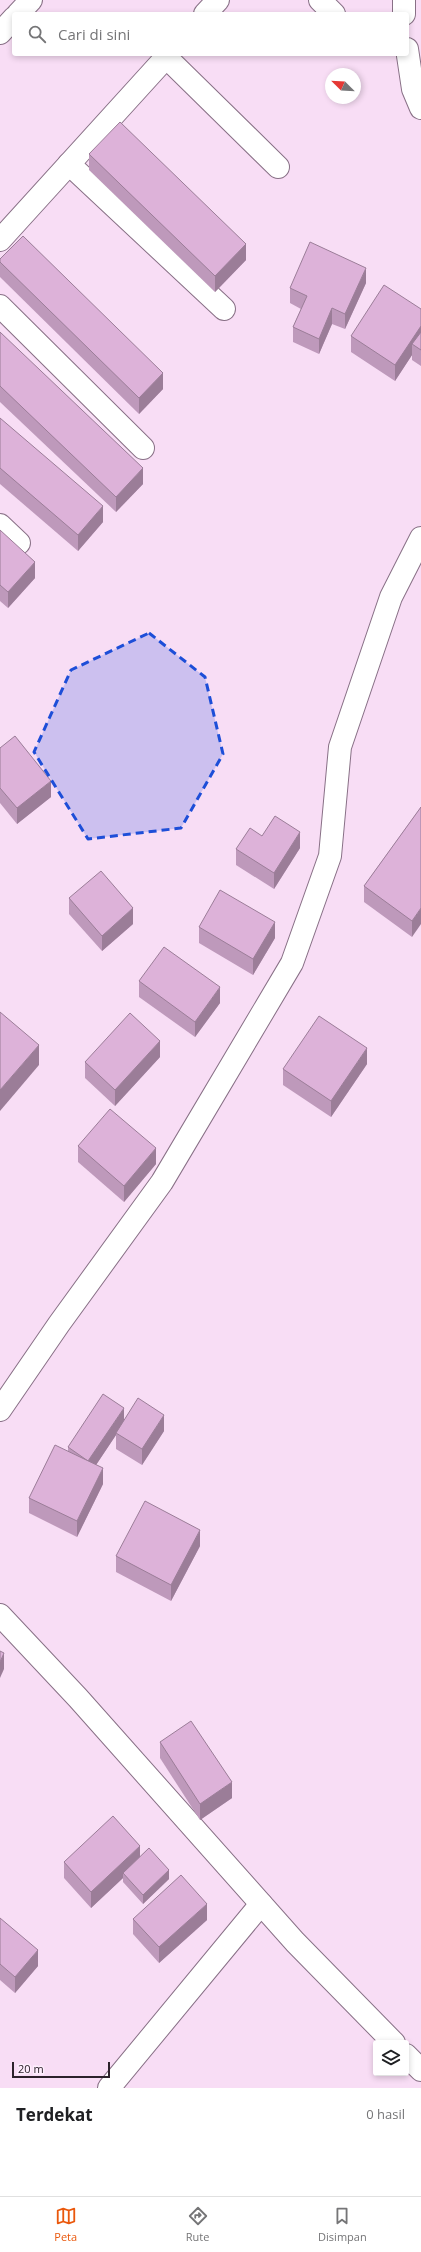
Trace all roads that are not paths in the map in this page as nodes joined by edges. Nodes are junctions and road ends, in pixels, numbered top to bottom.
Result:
1 (31, 0) edge
2 (218, 0) edge
3 (320, 0) edge
4 (404, 0) edge
5 (20, 12) edge
6 (207, 12) edge
7 (332, 12) edge
8 (404, 12) edge
9 (12, 20) edge
10 (0, 33) edge
11 (168, 56) edge
12 (408, 56) edge
13 (421, 108) edge
14 (69, 164) junction
15 (278, 167) dead end
16 (0, 240) edge
17 (0, 306) edge
18 (224, 309) dead end
19 (143, 448) dead end
20 (0, 525) edge
21 (421, 538) edge
22 (19, 543) dead end
23 (0, 1410) edge
24 (0, 1614) edge
25 (261, 1904) junction
26 (391, 2040) edge
27 (409, 2058) edge
28 (421, 2070) edge
29 (109, 2088) edge

1 - 5 street
2 - 6 street
3 - 7 street
4 - 8 street
9 - 10 street
11 - 14 street
11 - 15 street
12 - 13 street
14 - 16 street
14 - 18 street
17 - 19 street
20 - 22 street
21 - 23 street
24 - 25 street
25 - 26 street
25 - 29 street
27 - 28 street

